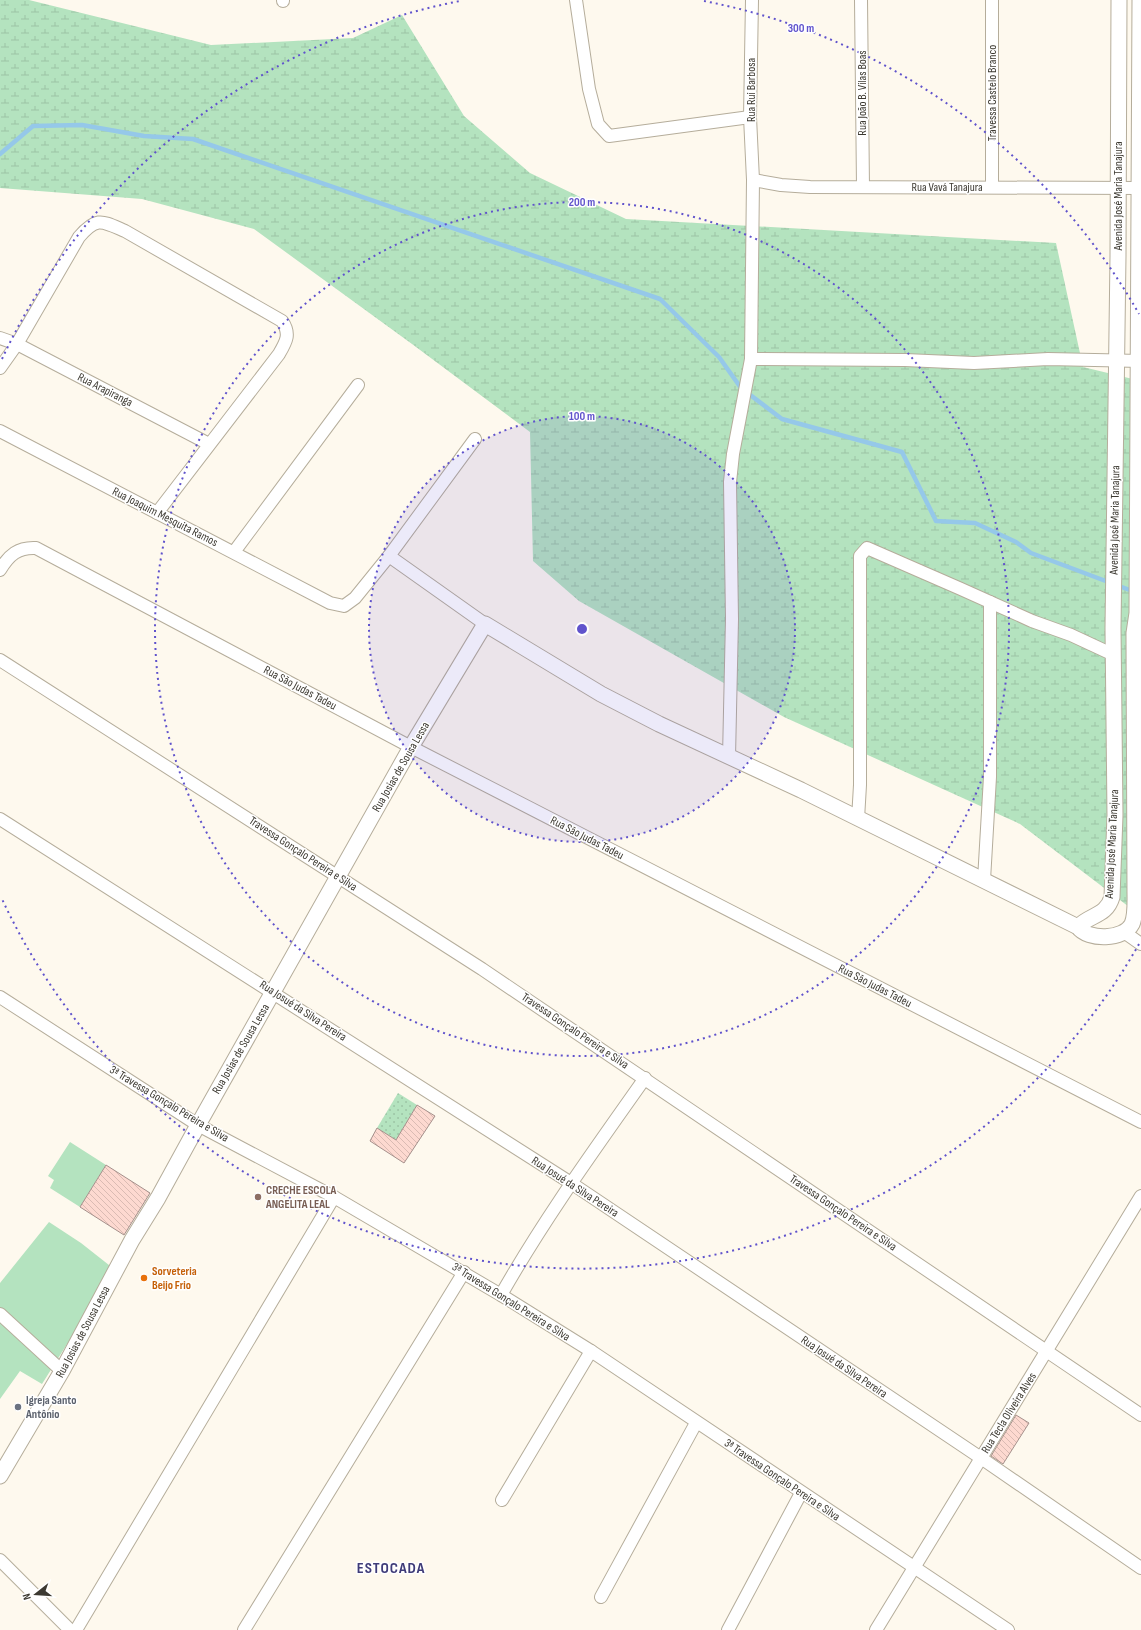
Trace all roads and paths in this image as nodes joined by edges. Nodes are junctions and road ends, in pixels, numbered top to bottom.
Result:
1 (576, 0) edge
2 (752, 0) edge
3 (861, 0) edge
4 (992, 0) edge
5 (1119, 0) edge
6 (1140, 0) edge
7 (1118, 93) junction
8 (1140, 93) junction
9 (750, 117) junction
10 (753, 180) junction
11 (862, 187) junction
12 (992, 187) junction
13 (1118, 188) junction
14 (1140, 188) edge
15 (0, 338) edge
16 (17, 344) junction
17 (751, 359) junction
18 (1116, 360) junction
19 (1140, 360) edge
20 (0, 368) edge
21 (358, 385) dead end
22 (1116, 398) junction
23 (1137, 398) junction
24 (0, 430) edge
25 (475, 439) dead end
26 (209, 444) junction
27 (157, 513) junction
28 (234, 552) junction
29 (389, 556) junction
30 (0, 570) edge
31 (990, 602) junction
32 (485, 624) junction
33 (1138, 634) edge
34 (1114, 655) junction
35 (0, 660) edge
36 (411, 747) junction
37 (729, 757) junction
38 (1115, 815) junction
39 (1135, 815) junction
40 (0, 819) edge
41 (858, 819) junction
42 (339, 877) junction
43 (984, 880) junction
44 (1078, 927) junction
45 (1124, 932) junction
46 (1141, 944) edge
47 (273, 992) junction
48 (0, 998) edge
49 (645, 1078) junction
50 (1141, 1122) edge
51 (198, 1124) junction
52 (571, 1183) junction
53 (1141, 1196) edge
54 (334, 1197) junction
55 (464, 1272) junction
56 (501, 1295) junction
57 (0, 1314) edge
58 (591, 1351) junction
59 (1046, 1351) junction
60 (62, 1371) junction
61 (1141, 1415) edge
62 (696, 1423) junction
63 (981, 1458) junction
64 (0, 1476) edge
65 (801, 1493) junction
66 (502, 1500) dead end
67 (0, 1560) edge
68 (914, 1568) junction
69 (1141, 1568) edge
70 (601, 1597) dead end
71 (70, 1630) edge
72 (76, 1630) edge
73 (244, 1630) edge
74 (728, 1630) edge
75 (876, 1630) edge
76 (1008, 1630) edge

1 - 9 street
2 - 9 street, Rua Rui Barbosa
3 - 11 street, Rua João B. Vilas Boas
4 - 12 street, Travessa Castelo Branco
5 - 7 street, Avenida José Maria Tanajura
6 - 8 street, Avenida José Maria Tanajura
7 - 8 street
7 - 13 street, Avenida José Maria Tanajura
8 - 14 street, Avenida José Maria Tanajura
9 - 10 street, Rua Rui Barbosa
10 - 11 street, Rua Vavá Tanajura
10 - 17 street, Rua Rui Barbosa
11 - 12 street, Rua Vavá Tanajura
12 - 13 street, Rua Vavá Tanajura
13 - 14 street, Rua Vavá Tanajura
13 - 18 street, Avenida José Maria Tanajura
14 - 19 street, Avenida José Maria Tanajura
15 - 16 street, Rua Arapiranga
16 - 20 street
16 - 26 street, Rua Arapiranga
16 - 26 street
17 - 18 street
17 - 37 street, Rua Rui Barbosa
18 - 19 street
18 - 22 street, Avenida José Maria Tanajura
19 - 23 street, Avenida José Maria Tanajura
21 - 28 street
22 - 23 street
22 - 34 street, Avenida José Maria Tanajura
23 - 33 street, Avenida José Maria Tanajura
24 - 27 street, Rua Joaquim Mesquita Ramos
25 - 29 street
26 - 27 street
27 - 28 street, Rua Joaquim Mesquita Ramos
28 - 29 street, Rua Joaquim Mesquita Ramos
29 - 32 street
30 - 36 street, Rua São Judas Tadeu
31 - 34 street
31 - 41 street
31 - 43 street
32 - 36 street, Rua Josias de Sousa Lessa
32 - 37 street
33 - 39 street, Avenida José Maria Tanajura
34 - 38 street, Avenida José Maria Tanajura
35 - 42 street, Travessa Gonçalo Pereira e Silva
36 - 42 street, Rua Josias de Sousa Lessa
36 - 50 street, Rua São Judas Tadeu
37 - 41 street
38 - 39 street
38 - 44 street, Avenida José Maria Tanajura
39 - 45 street, Avenida José Maria Tanajura
40 - 47 street, Rua Josué da Silva Pereira
41 - 43 street
42 - 47 street, Rua Josias de Sousa Lessa
42 - 49 street, Travessa Gonçalo Pereira e Silva
43 - 44 street
44 - 45 street
45 - 46 street
47 - 51 street, Rua Josias de Sousa Lessa
47 - 52 street, Rua Josué da Silva Pereira
48 - 51 street, 3ª Travessa Gonçalo Pereira e Silva
49 - 52 street
49 - 59 street, Travessa Gonçalo Pereira e Silva
51 - 54 street, 3ª Travessa Gonçalo Pereira e Silva
51 - 60 street, Rua Josias de Sousa Lessa
52 - 56 street
52 - 63 street, Rua Josué da Silva Pereira
53 - 59 street, Rua Tecla Oliveira Alves
54 - 55 street, 3ª Travessa Gonçalo Pereira e Silva
54 - 72 street
55 - 56 street, 3ª Travessa Gonçalo Pereira e Silva
55 - 73 street
56 - 58 street, 3ª Travessa Gonçalo Pereira e Silva
57 - 60 street
58 - 62 street, 3ª Travessa Gonçalo Pereira e Silva
58 - 66 street
59 - 61 street, Travessa Gonçalo Pereira e Silva
59 - 63 street, Rua Tecla Oliveira Alves
60 - 64 street, Rua Josias de Sousa Lessa
62 - 65 street, 3ª Travessa Gonçalo Pereira e Silva
62 - 70 street
63 - 68 street, Rua Tecla Oliveira Alves
63 - 69 street, Rua Josué da Silva Pereira
65 - 68 street, 3ª Travessa Gonçalo Pereira e Silva
65 - 74 street
67 - 71 street
68 - 75 street, Rua Tecla Oliveira Alves
68 - 76 street, 3ª Travessa Gonçalo Pereira e Silva

